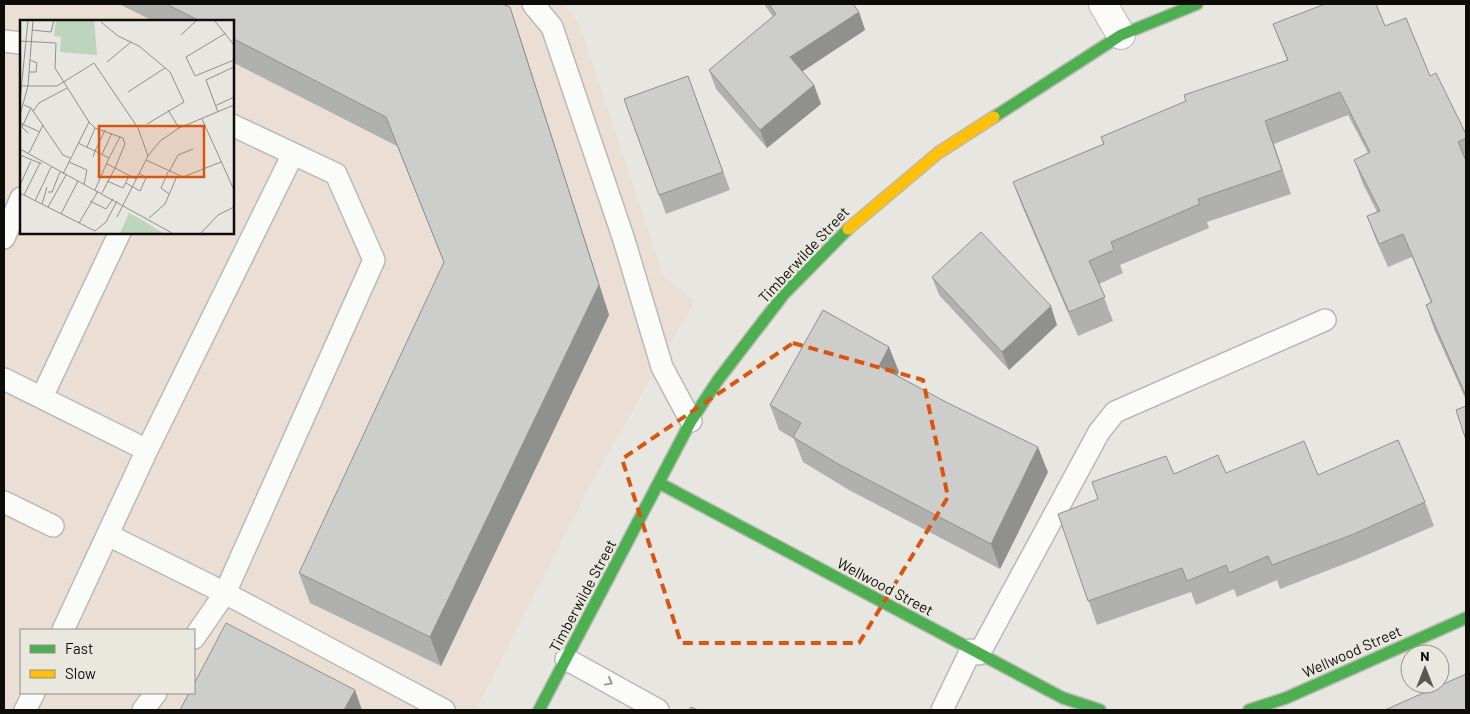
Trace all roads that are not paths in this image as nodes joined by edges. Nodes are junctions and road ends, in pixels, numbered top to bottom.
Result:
1 (533, 4) edge
2 (1104, 4) edge
3 (1197, 4) edge
4 (1121, 35) junction
5 (4, 41) edge
6 (20, 43) edge
7 (234, 127) edge
8 (293, 154) junction
9 (20, 200) edge
10 (119, 234) edge
11 (4, 238) edge
12 (1324, 320) dead end
13 (4, 379) edge
14 (42, 397) junction
15 (691, 421) junction
16 (147, 450) junction
17 (659, 483) junction
18 (4, 502) edge
19 (53, 526) dead end
20 (108, 535) junction
21 (225, 593) junction
22 (1466, 618) edge
23 (63, 629) edge
24 (195, 637) edge
25 (975, 652) junction
26 (566, 659) junction
27 (34, 694) edge
28 (155, 694) edge
29 (422, 705) edge
30 (26, 710) edge
31 (143, 710) edge
32 (444, 710) edge
33 (539, 710) edge
34 (658, 710) edge
35 (942, 710) edge
36 (1096, 710) edge
37 (1248, 710) edge

1 - 15 lane
2 - 4 street
3 - 4 street, Timberwilde Street
4 - 15 street, Timberwilde Street
5 - 6 lane
7 - 8 lane
8 - 16 lane
8 - 21 lane
9 - 11 lane
10 - 14 lane
12 - 25 lane
13 - 14 lane
14 - 16 lane
15 - 17 street, Timberwilde Street
16 - 20 lane
17 - 25 street, Wellwood Street
17 - 26 street, Timberwilde Street
18 - 19 lane
20 - 21 lane
20 - 23 lane
21 - 24 lane
21 - 29 lane
22 - 37 street, Wellwood Street
25 - 35 lane
25 - 36 street, Wellwood Street
26 - 33 street, Timberwilde Street
26 -> 34 lane
27 - 30 lane
28 - 31 lane
29 - 32 lane

